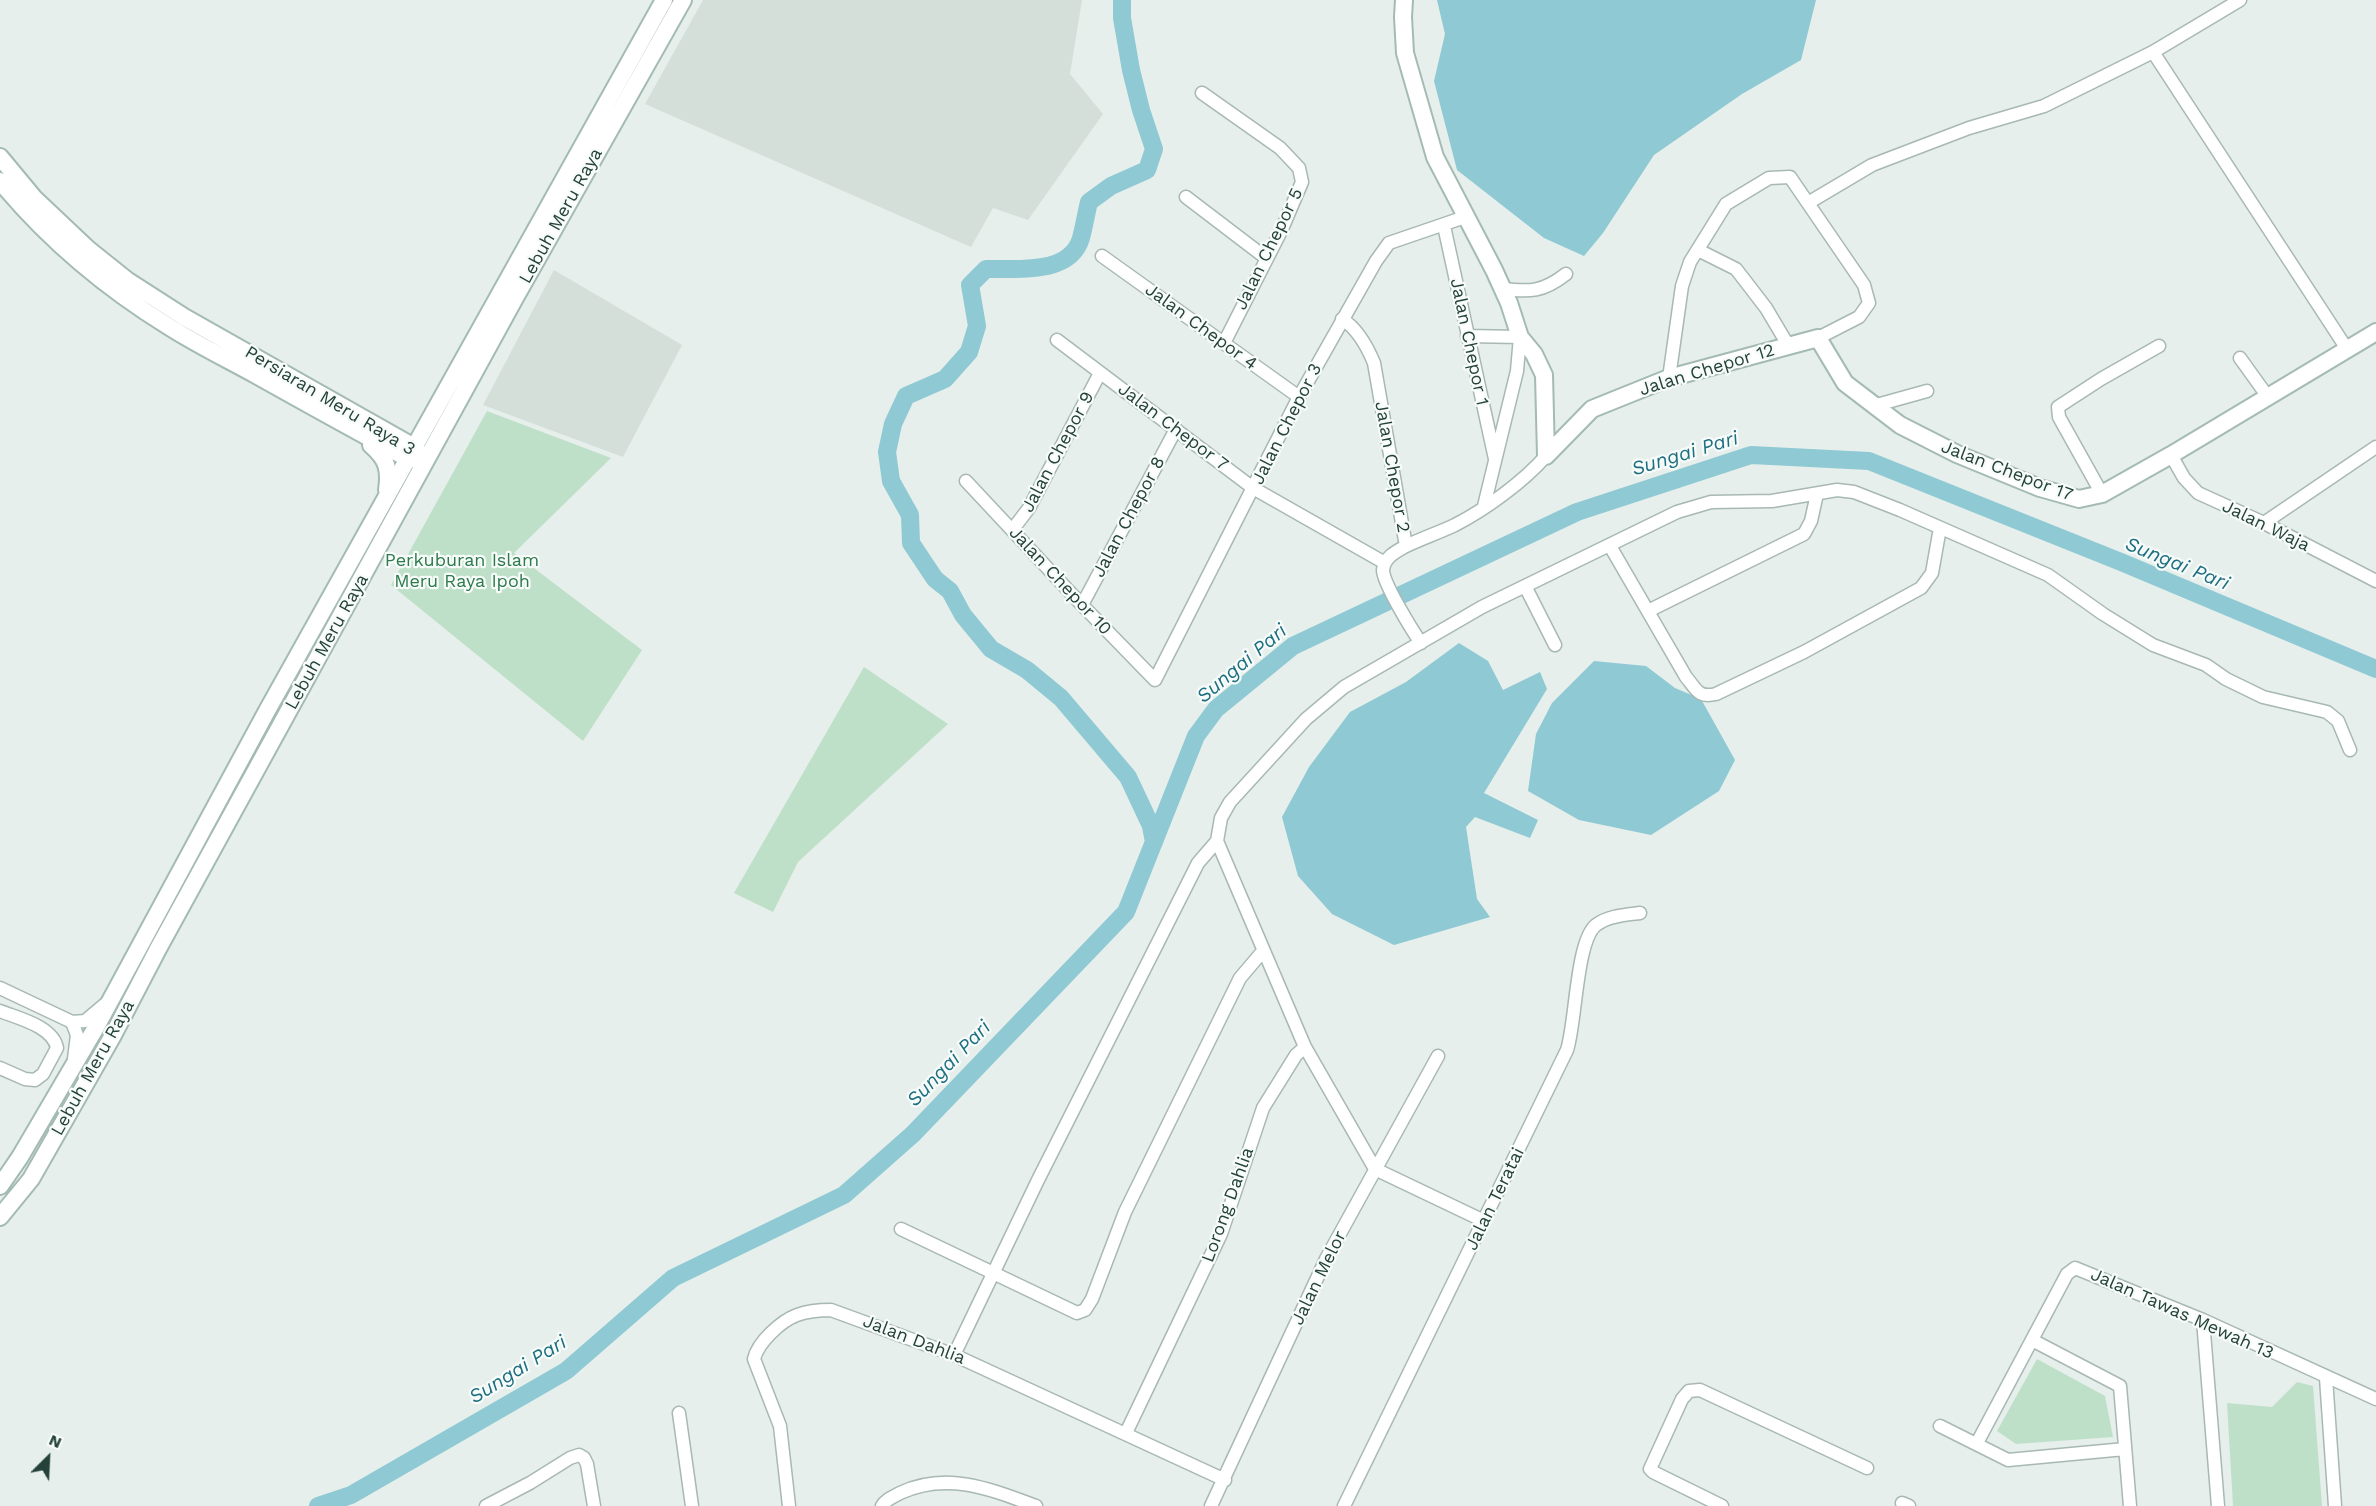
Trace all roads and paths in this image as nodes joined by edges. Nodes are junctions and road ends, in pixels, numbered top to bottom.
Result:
1 (664, 0) edge
2 (683, 0) edge
3 (1404, 0) edge
4 (2240, 0) edge
5 (2153, 52) junction
6 (1202, 93) dead end
7 (0, 157) edge
8 (0, 181) edge
9 (1186, 197) dead end
10 (1808, 203) junction
11 (1465, 217) junction
12 (1444, 226) junction
13 (1698, 250) junction
14 (1102, 256) dead end
15 (1266, 258) junction
16 (1566, 274) dead end
17 (1503, 289) junction
18 (1342, 319) junction
19 (2376, 332) edge
20 (1467, 336) junction
21 (1520, 337) junction
22 (1818, 338) junction
23 (1057, 340) dead end
24 (1224, 343) junction
25 (1788, 345) junction
26 (2160, 346) dead end
27 (2347, 349) junction
28 (2240, 358) dead end
29 (1100, 373) junction
30 (1669, 378) junction
31 (1927, 391) dead end
32 (2268, 396) junction
33 (442, 397) junction
34 (1299, 397) junction
35 (1873, 406) junction
36 (342, 423) junction
37 (380, 427) junction
38 (1176, 429) junction
39 (411, 453) junction
40 (2373, 454) edge
41 (2171, 455) junction
42 (1546, 456) junction
43 (1495, 459) junction
44 (427, 462) junction
45 (966, 481) dead end
46 (1253, 488) junction
47 (1817, 494) junction
48 (2102, 494) junction
49 (386, 497) junction
50 (1484, 506) junction
51 (2264, 524) junction
52 (1940, 528) junction
53 (1013, 529) junction
54 (1406, 546) junction
55 (1610, 546) junction
56 (1385, 563) junction
57 (2376, 581) edge
58 (1525, 586) junction
59 (1082, 605) junction
60 (1648, 612) junction
61 (1421, 643) junction
62 (1555, 645) dead end
63 (1155, 680) joint
64 (2350, 750) dead end
65 (1217, 842) junction
66 (1640, 913) dead end
67 (1263, 951) junction
68 (0, 988) edge
69 (111, 998) junction
70 (0, 1011) edge
71 (72, 1022) junction
72 (1305, 1047) junction
73 (1438, 1056) dead end
74 (0, 1068) edge
75 (72, 1068) junction
76 (1375, 1169) junction
77 (0, 1186) edge
78 (0, 1217) edge
79 (1484, 1221) junction
80 (901, 1229) dead end
81 (994, 1274) junction
82 (2203, 1320) junction
83 (2032, 1340) junction
84 (954, 1354) junction
85 (2326, 1378) junction
86 (2376, 1399) edge
87 (679, 1413) dead end
88 (1940, 1426) dead end
89 (1126, 1433) junction
90 (1977, 1443) junction
91 (2126, 1449) junction
92 (1866, 1468) dead end
93 (1225, 1480) junction
94 (486, 1506) edge
95 (594, 1506) edge
96 (692, 1506) edge
97 (789, 1506) edge
98 (882, 1506) edge
99 (1036, 1506) edge
100 (1211, 1506) edge
101 (1344, 1506) edge
102 (1722, 1506) edge
103 (2130, 1506) edge
104 (2217, 1506) edge
105 (2335, 1506) edge

1 - 33 main road, Lebuh Meru Raya
2 - 44 main road, Lebuh Meru Raya
3 - 11 main road
4 - 5 street
5 - 10 street
5 - 27 street
6 - 15 street, Jalan Chepor 5
7 - 37 main road, Persiaran Meru Raya 3
8 - 36 main road, Persiaran Meru Raya 3
9 - 15 street
10 - 13 street
10 - 22 street
11 - 12 street, Jalan Chepor 3
11 - 17 main road
12 - 18 street, Jalan Chepor 3
12 - 20 street, Jalan Chepor 1
13 - 25 street
13 - 30 street
14 - 24 street, Jalan Chepor 4
15 - 24 street, Jalan Chepor 5
16 - 17 street
17 - 21 main road
18 - 34 street, Jalan Chepor 3
18 - 54 street, Jalan Chepor 2
19 - 27 main road, Jalan Chepor 17
20 - 21 street
20 - 43 street, Jalan Chepor 1
21 - 42 main road
21 - 43 street, Jalan Chepor 1
22 - 25 main road, Jalan Chepor 12
22 - 35 main road, Jalan Chepor 17
23 - 29 street, Jalan Chepor 7
24 - 34 street, Jalan Chepor 4
25 - 30 main road, Jalan Chepor 12
26 - 48 street
27 - 32 main road, Jalan Chepor 17
28 - 32 street
29 - 38 street, Jalan Chepor 7
29 - 53 street, Jalan Chepor 9
30 - 42 main road, Jalan Chepor 12
31 - 35 street
32 - 41 main road, Jalan Chepor 17
33 - 37 main road
33 - 39 main road, Lebuh Meru Raya
34 - 46 street, Jalan Chepor 3
35 - 48 main road, Jalan Chepor 17
36 - 39 main road, Persiaran Meru Raya 3
36 - 49 main road
37 - 39 main road, Persiaran Meru Raya 3
38 - 46 street, Jalan Chepor 7
38 - 59 street, Jalan Chepor 8
39 - 44 main road, Persiaran Meru Raya 3
39 - 49 main road, Lebuh Meru Raya
40 - 51 street
41 - 48 main road, Jalan Chepor 17
41 - 51 street, Jalan Waja
42 - 50 street
43 - 50 street, Jalan Chepor 1
44 - 78 main road, Lebuh Meru Raya
45 - 53 street, Jalan Chepor 10
46 - 56 street, Jalan Chepor 7
46 - 63 street, Jalan Chepor 3
47 - 52 street
47 - 55 street
47 - 60 street
49 - 69 main road, Lebuh Meru Raya
50 - 54 street
51 - 57 street, Jalan Waja
52 - 60 street
52 - 64 street
53 - 59 street, Jalan Chepor 10
54 - 56 street, Jalan Chepor 2
55 - 58 street
55 - 60 street
56 - 61 street
58 - 61 street
58 - 62 street
59 - 63 street, Jalan Chepor 10
61 - 65 street
65 - 67 street
65 - 81 street
66 - 79 street, Jalan Teratai
67 - 72 street
67 - 81 street
68 - 71 street
69 - 71 street
69 - 75 main road, Lebuh Meru Raya
70 - 74 street
71 - 75 street
72 - 76 street
72 - 89 street, Lorong Dahlia
73 - 76 street, Jalan Melor
75 - 77 main road, Lebuh Meru Raya
76 - 79 street
76 - 93 street, Jalan Melor
79 - 101 street, Jalan Teratai
80 - 81 street
81 - 84 street
82 - 83 street, Jalan Tawas Mewah 13
82 - 85 street, Jalan Tawas Mewah 13
82 - 104 street
83 - 90 street, Jalan Tawas Mewah 13
83 - 91 street
84 - 89 street, Jalan Dahlia
84 - 97 street, Jalan Dahlia
85 - 86 street, Jalan Tawas Mewah 13
85 - 105 street
87 - 96 street
88 - 90 street
89 - 93 street, Jalan Dahlia
90 - 91 street
91 - 103 street
92 - 102 street
93 - 100 street, Jalan Melor
94 - 95 street
98 - 99 street

